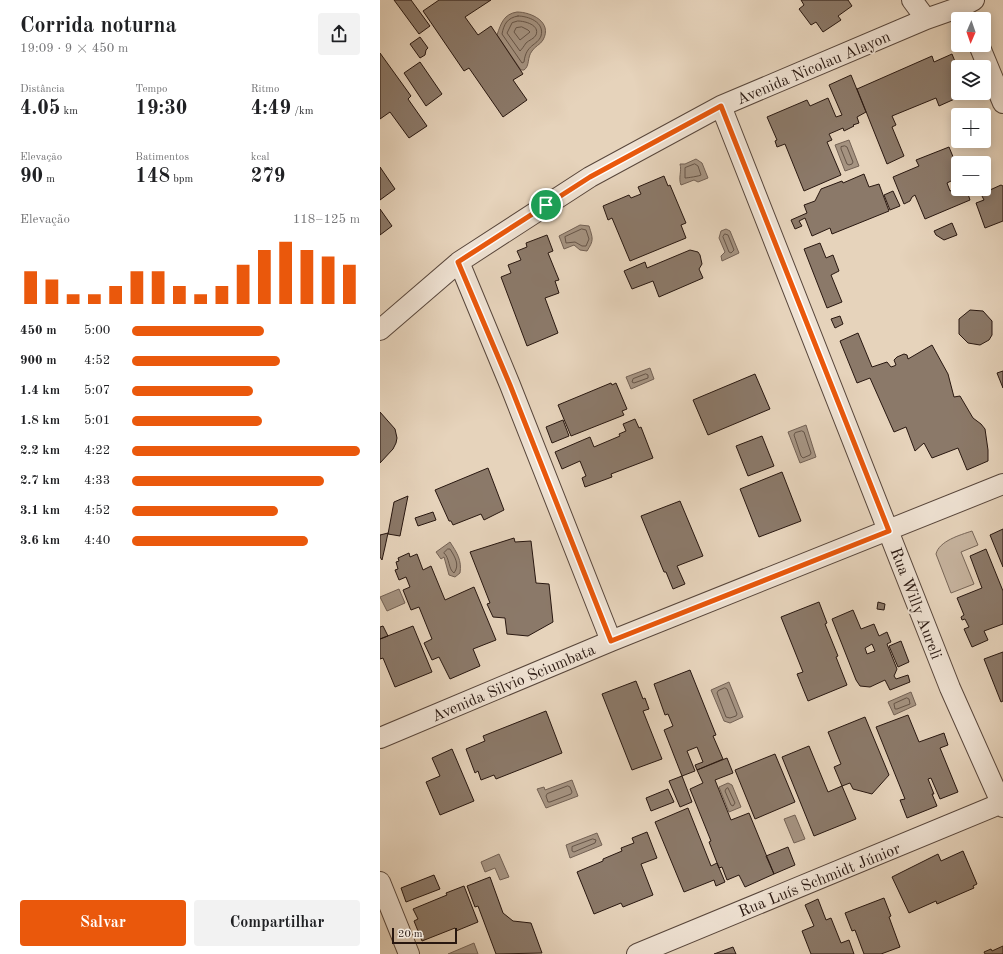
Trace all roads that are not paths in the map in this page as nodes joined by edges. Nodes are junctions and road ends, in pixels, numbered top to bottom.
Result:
1 (912, 0) edge
2 (969, 8) edge
3 (926, 19) junction
4 (982, 52) edge
5 (1003, 103) edge
6 (721, 106) junction
7 (458, 262) junction
8 (380, 330) edge
9 (1003, 484) edge
10 (889, 531) junction
11 (611, 641) junction
12 (380, 738) edge
13 (1002, 805) edge
14 (380, 882) edge
15 (409, 954) edge
16 (637, 954) edge

1 - 3 street
2 - 3 street, Avenida Nicolau Alayon
3 - 6 street, Avenida Nicolau Alayon
4 - 5 street
6 - 7 street, Avenida Nicolau Alayon
6 - 10 street, Rua Willy Aureli
7 - 8 street, Avenida Nicolau Alayon
7 - 11 street
9 - 10 street, Avenida Silvio Sciumbata
10 - 11 street, Avenida Silvio Sciumbata
10 - 13 street, Rua Willy Aureli
11 - 12 street, Avenida Silvio Sciumbata
13 - 16 street, Rua Luís Schmidt Júnior
14 - 15 street

